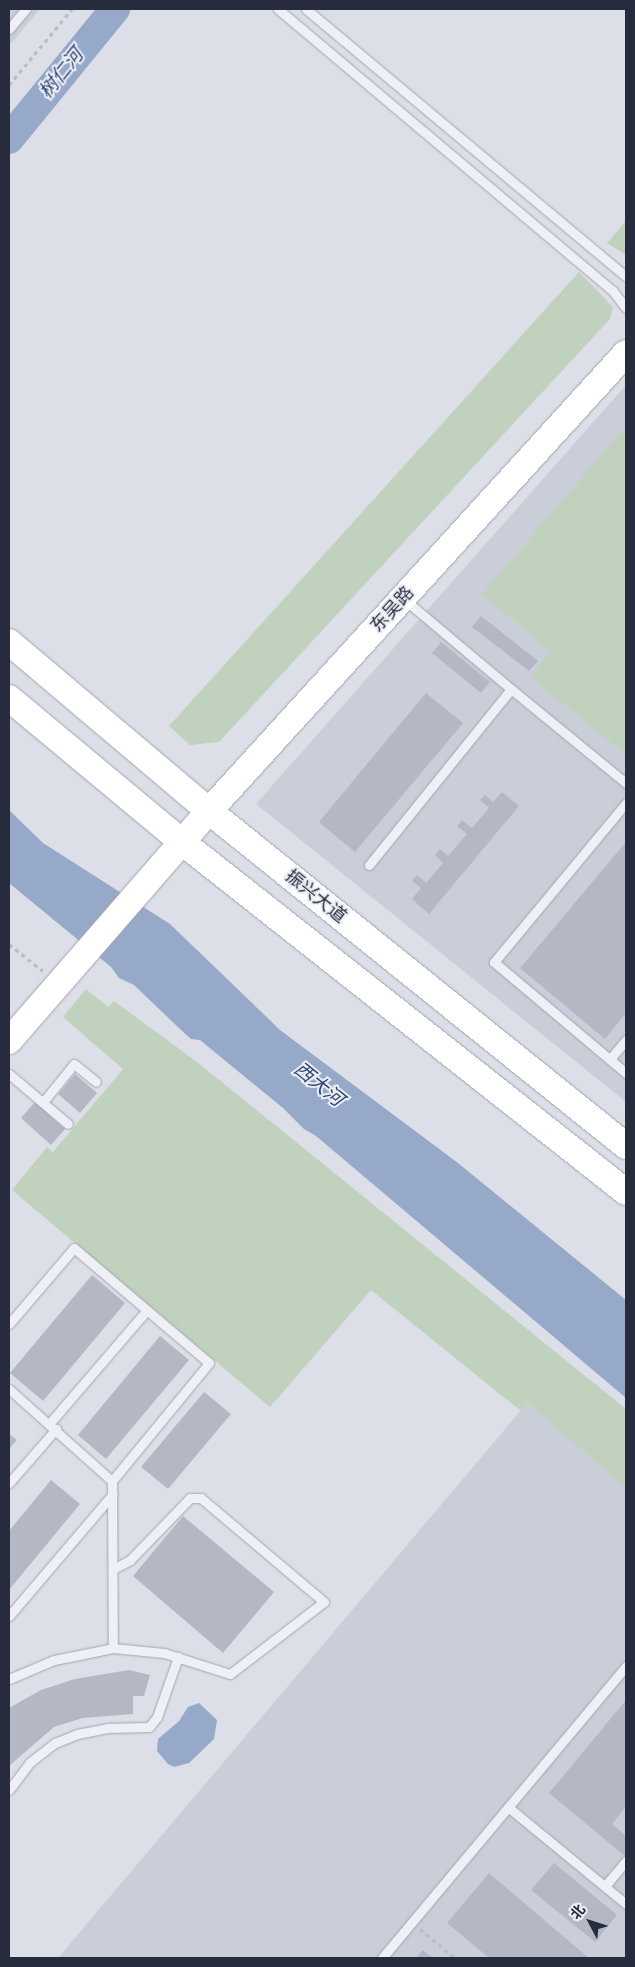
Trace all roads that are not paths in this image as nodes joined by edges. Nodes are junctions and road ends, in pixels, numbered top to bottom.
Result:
1 (26, 9) edge
2 (278, 9) edge
3 (306, 9) edge
4 (9, 29) edge
5 (626, 277) edge
6 (626, 308) edge
7 (626, 353) edge
8 (403, 598) junction
9 (9, 642) edge
10 (511, 689) junction
11 (9, 698) edge
12 (626, 783) edge
13 (626, 803) edge
14 (209, 811) junction
15 (182, 842) junction
16 (369, 866) dead end
17 (626, 1040) edge
18 (9, 1041) edge
19 (610, 1059) junction
20 (626, 1072) edge
21 (9, 1074) edge
22 (96, 1082) dead end
23 (42, 1102) junction
24 (68, 1124) dead end
25 (626, 1146) edge
26 (626, 1192) edge
27 (146, 1310) junction
28 (9, 1324) edge
29 (9, 1389) edge
30 (52, 1427) junction
31 (112, 1481) junction
32 (9, 1483) edge
33 (112, 1494) junction
34 (113, 1568) junction
35 (9, 1616) edge
36 (113, 1648) junction
37 (178, 1657) junction
38 (626, 1666) edge
39 (9, 1679) edge
40 (9, 1790) edge
41 (508, 1807) junction
42 (626, 1861) edge
43 (605, 1886) junction
44 (626, 1904) edge
45 (382, 1958) edge

1 - 4 lane
2 - 6 lane
3 - 5 lane
7 - 8 main road, 东吴路
8 - 10 lane
8 - 14 main road, 东吴路
9 - 14 main road, 振兴大道
10 - 12 lane
10 - 16 lane
11 - 15 main road
13 - 19 lane
14 - 15 main road, 东吴路
14 - 25 main road, 振兴大道
15 - 18 main road, 东吴路
15 - 26 main road
17 - 19 lane
19 - 20 lane
21 - 23 lane
22 - 23 lane
23 - 24 lane
27 - 28 lane
27 - 30 lane
27 - 31 lane
29 - 30 lane
30 - 31 lane
30 - 32 lane
31 - 33 lane
33 - 34 lane
33 - 35 lane
34 - 36 lane
34 - 37 lane
36 - 37 lane
36 - 39 lane
37 - 40 lane
38 - 41 lane
41 - 43 lane
41 - 45 lane
42 - 43 lane
43 - 44 lane

